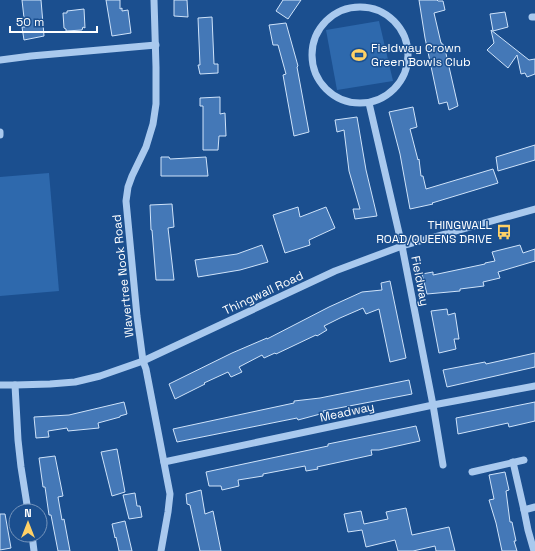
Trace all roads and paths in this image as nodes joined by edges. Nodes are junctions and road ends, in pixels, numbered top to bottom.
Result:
1 (154, 0) edge
2 (156, 46) junction
3 (0, 60) edge
4 (369, 103) junction
5 (535, 209) edge
6 (402, 246) junction
7 (144, 361) junction
8 (0, 385) edge
9 (15, 385) junction
10 (535, 386) edge
11 (433, 405) junction
12 (524, 460) dead end
13 (164, 462) junction
14 (513, 462) junction
15 (443, 465) dead end
16 (472, 472) dead end
17 (27, 503) edge
18 (535, 507) edge
19 (524, 510) junction
20 (161, 551) edge
21 (534, 551) edge

1 - 2 street, Wavertree Nook Road
2 - 3 street
2 - 7 street, Wavertree Nook Road
4 - 4 street
4 - 6 street, Fieldway
5 - 6 street, Thingwall Road
6 - 7 street, Thingwall Road
6 - 11 street, Fieldway
7 - 9 street, Thingwall Road
7 - 13 street, Wavertree Nook Road
8 - 9 street, Thingwall Road
9 - 17 street
10 - 11 street, Meadway
11 - 13 street, Meadway
11 - 15 street, Fieldway
12 - 14 street
13 - 20 street, Wavertree Nook Road
14 - 16 street
14 - 19 street
18 - 19 street
19 - 21 street

